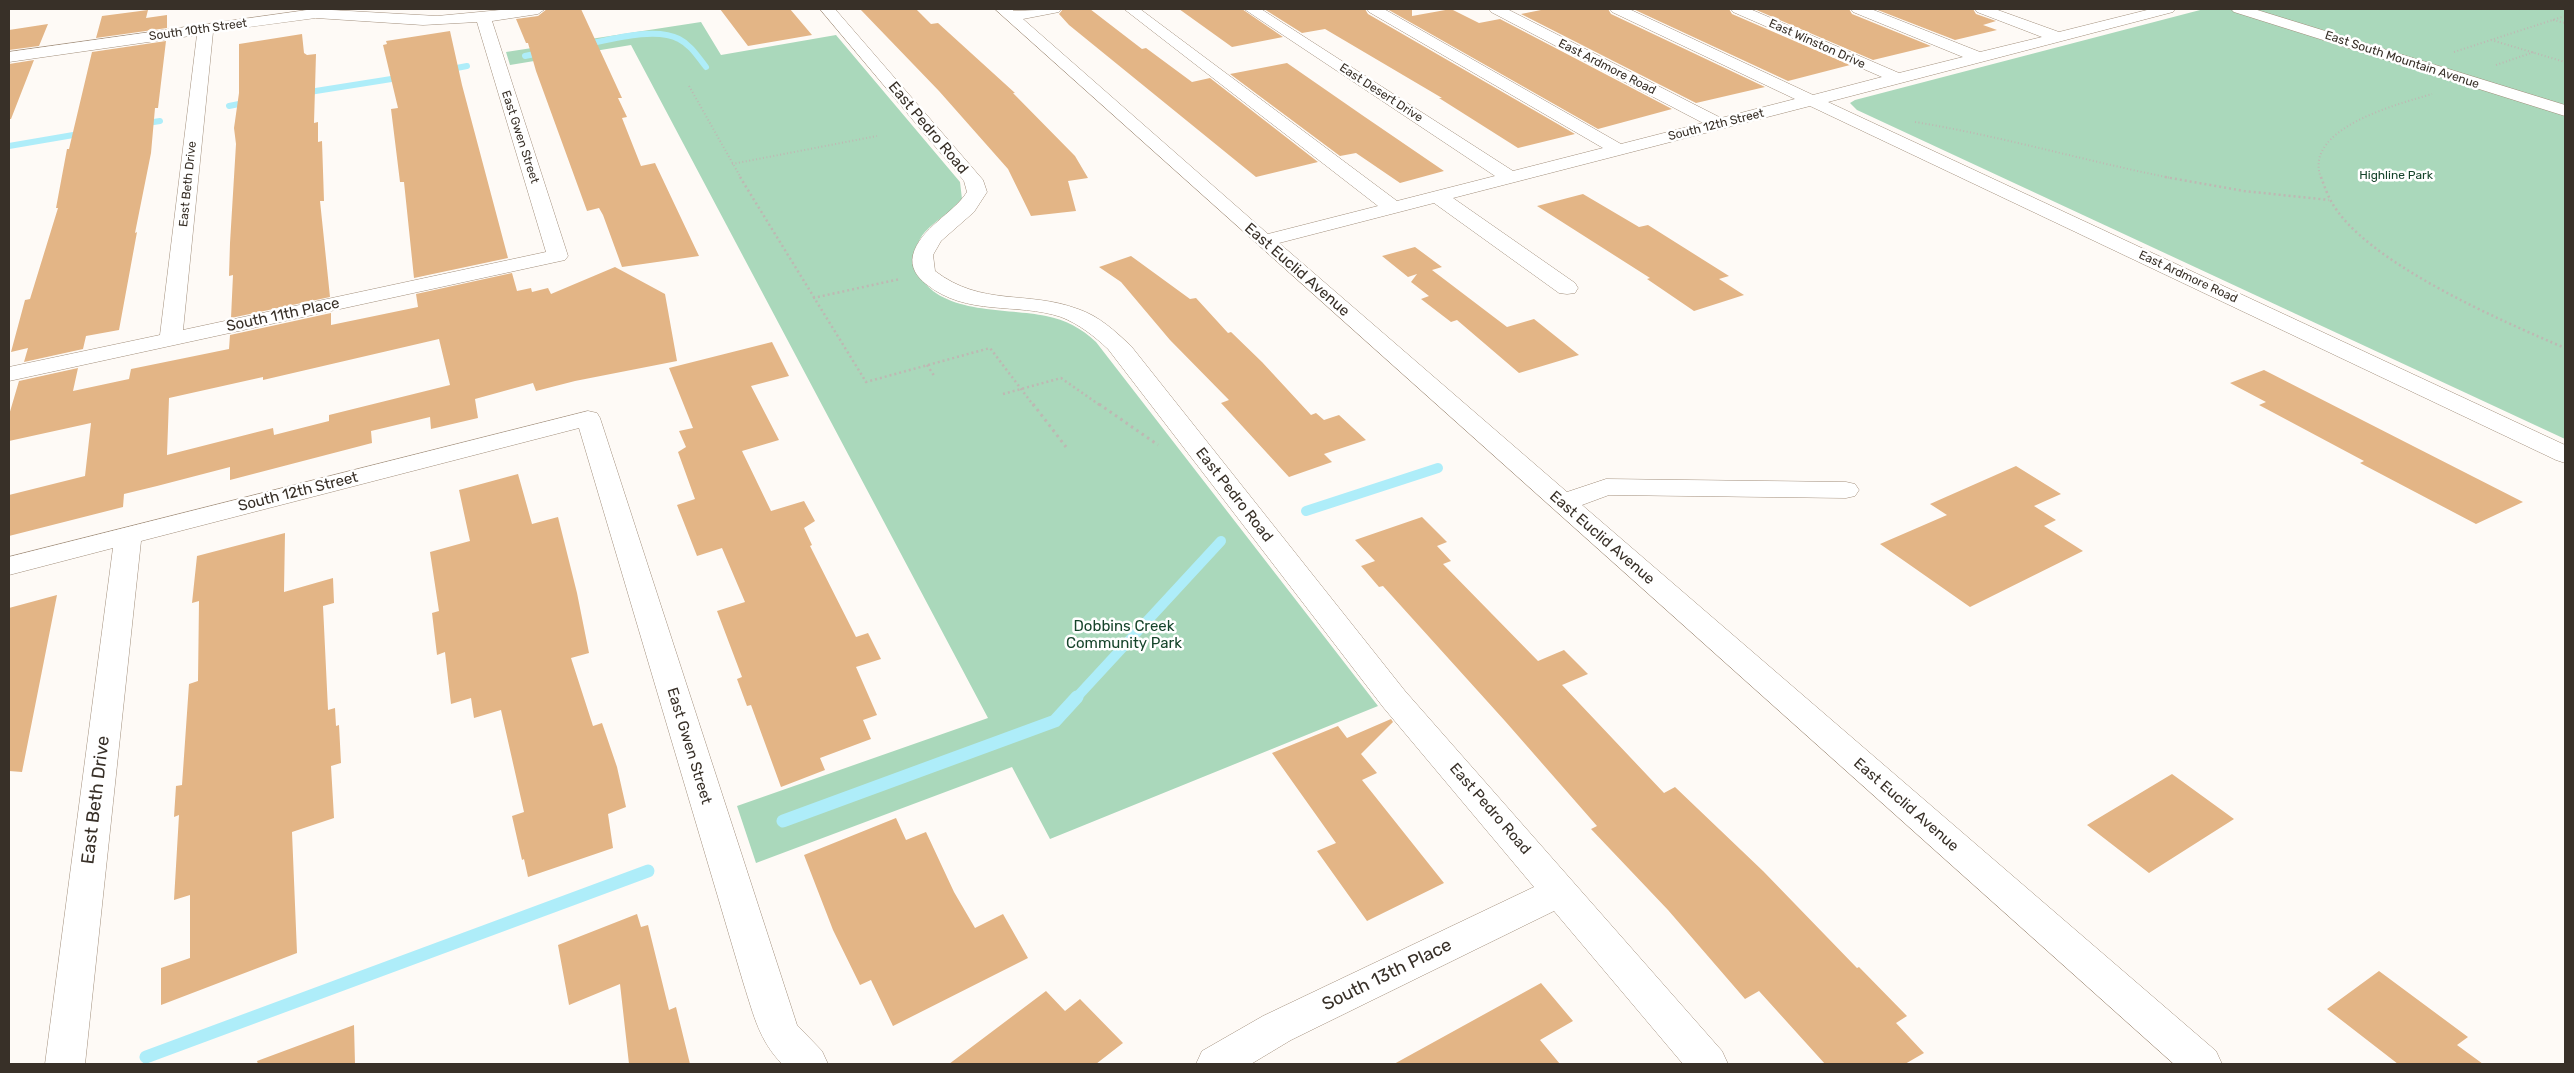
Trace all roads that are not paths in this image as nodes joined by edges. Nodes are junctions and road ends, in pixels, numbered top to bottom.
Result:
1 (538, 9) edge
2 (827, 9) edge
3 (1054, 9) edge
4 (1131, 9) edge
5 (1252, 9) edge
6 (1374, 9) edge
7 (1496, 9) edge
8 (1617, 9) edge
9 (1738, 9) edge
10 (1858, 9) edge
11 (1982, 9) edge
12 (2109, 9) edge
13 (2168, 9) edge
14 (2239, 9) edge
15 (296, 12) edge
16 (1007, 12) edge
17 (483, 17) junction
18 (2135, 17) junction
19 (206, 28) junction
20 (2057, 37) junction
21 (9, 57) edge
22 (1978, 57) junction
23 (1897, 78) junction
24 (1810, 101) junction
25 (2565, 111) edge
26 (1718, 124) junction
27 (1619, 150) junction
28 (1510, 178) junction
29 (1438, 197) junction
30 (1394, 208) junction
31 (1264, 241) junction
32 (558, 256) joint
33 (1566, 288) dead end
34 (171, 339) junction
35 (9, 374) edge
36 (588, 418) joint
37 (2565, 455) edge
38 (1846, 490) dead end
39 (1562, 503) junction
40 (128, 535) junction
41 (9, 566) edge
42 (1561, 890) junction
43 (64, 1064) edge
44 (808, 1064) edge
45 (1216, 1064) edge
46 (1708, 1064) edge
47 (2202, 1064) edge

1 - 17 street, South 10th Street
2 - 42 street, East Pedro Road
3 - 16 street
4 - 30 street
5 - 28 street, East Desert Drive
6 - 27 street
7 - 26 street, East Ardmore Road
8 - 24 street, East Ardmore Road
9 - 23 street, East Winston Drive
10 - 22 street
11 - 20 street
12 - 18 street
13 - 18 street, South 12th Street
14 - 25 street, East South Mountain Avenue
15 - 17 street, South 10th Street
15 - 19 street, South 10th Street
16 - 31 street, East Euclid Avenue
17 - 32 street, East Gwen Street
18 - 20 street, South 12th Street
19 - 21 street, South 10th Street
19 - 34 street, East Beth Drive
20 - 22 street, South 12th Street
22 - 23 street, South 12th Street
23 - 24 street, South 12th Street
24 - 26 street, South 12th Street
24 - 37 street, East Ardmore Road
26 - 27 street, South 12th Street
27 - 28 street, South 12th Street
28 - 29 street, South 12th Street
29 - 30 street, South 12th Street
29 - 33 street
30 - 31 street, South 12th Street
31 - 39 street, East Euclid Avenue
32 - 34 street, South 11th Place
34 - 35 street, South 11th Place
36 - 40 street, South 12th Street
36 - 44 street, East Gwen Street
38 - 39 street
39 - 47 street, East Euclid Avenue
40 - 41 street, South 12th Street
40 - 43 street, East Beth Drive
42 - 45 street, South 13th Place
42 - 46 street, East Pedro Road

